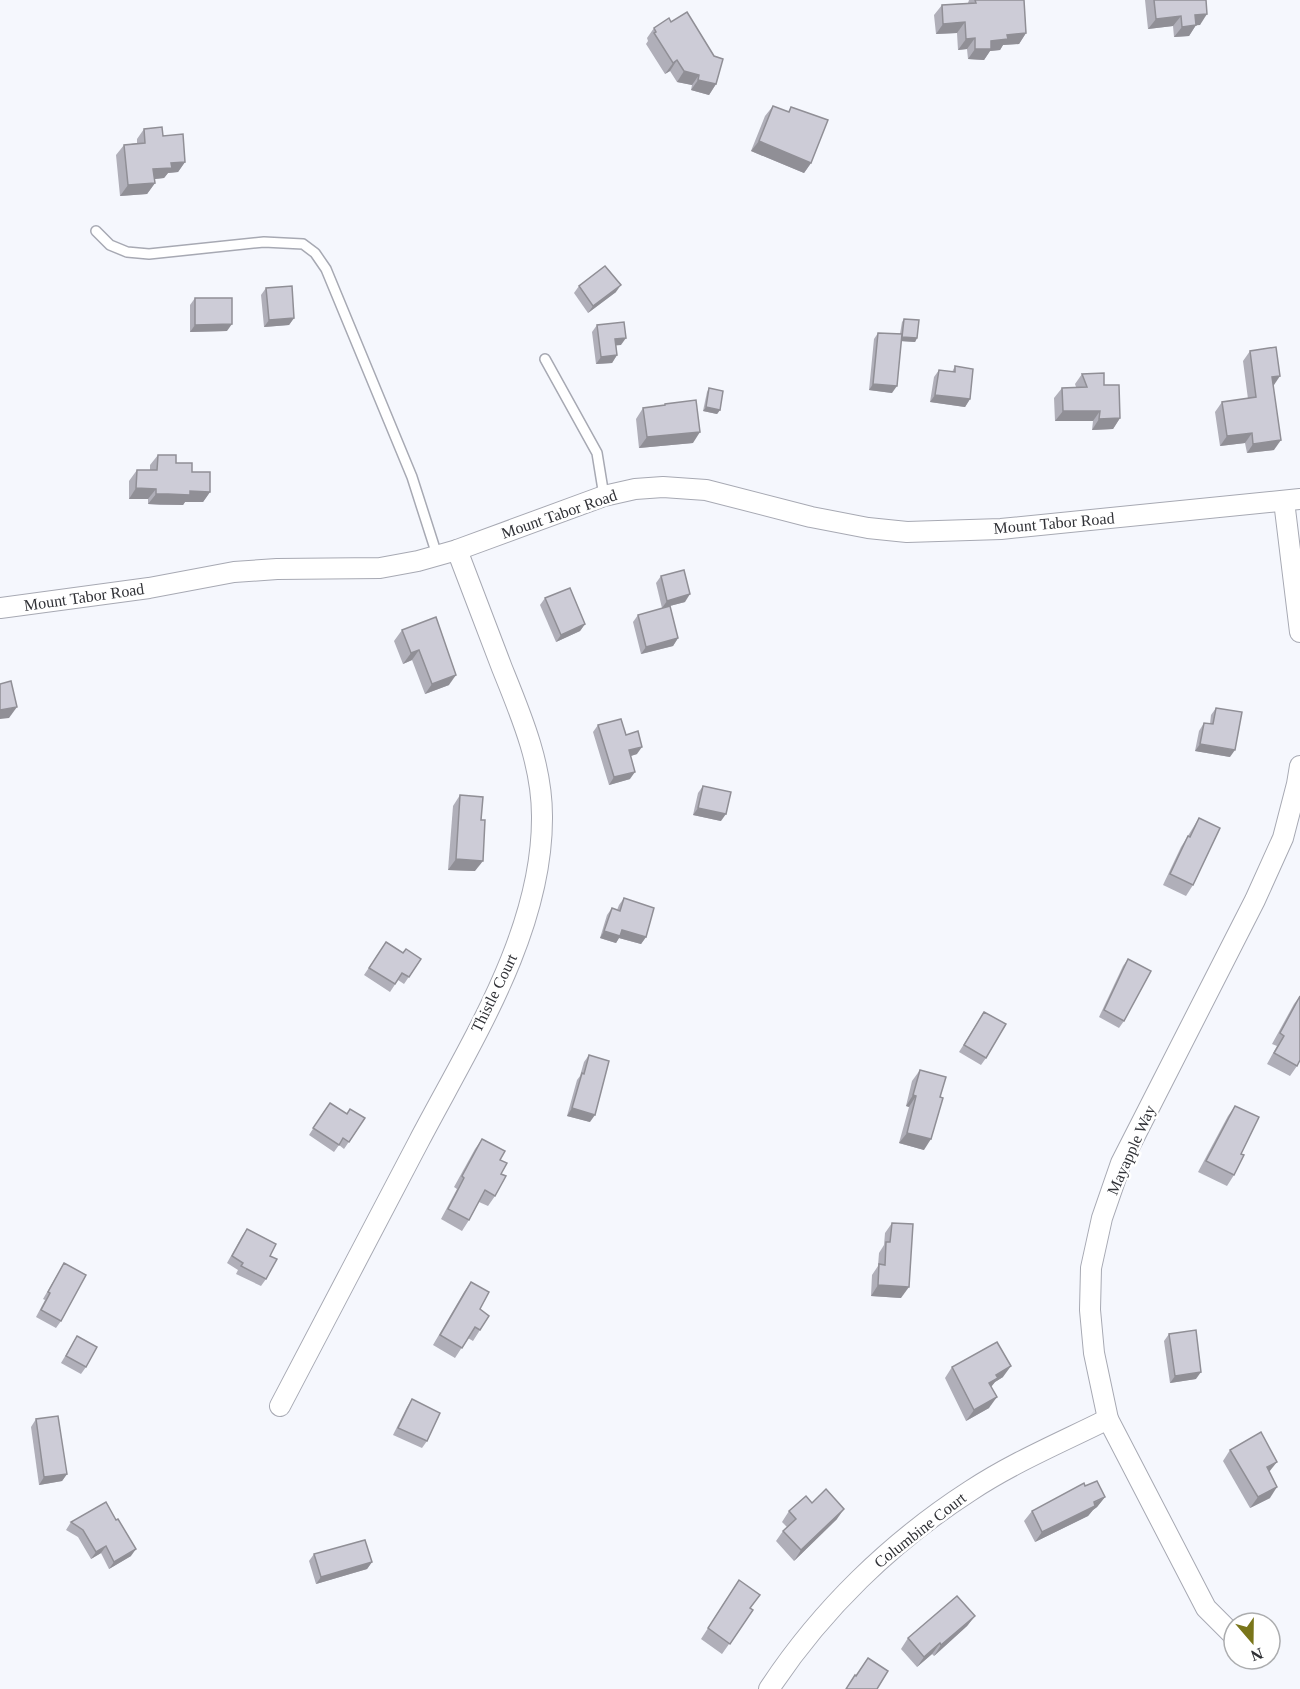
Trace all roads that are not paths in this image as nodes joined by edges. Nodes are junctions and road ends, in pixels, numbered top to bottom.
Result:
1 (96, 231) dead end
2 (545, 359) dead end
3 (604, 496) junction
4 (1292, 500) edge
5 (457, 550) junction
6 (437, 555) junction
7 (0, 608) edge
8 (1300, 632) edge
9 (1300, 766) edge
10 (280, 1406) dead end
11 (1108, 1419) junction
12 (1222, 1624) edge
13 (769, 1689) edge

1 - 6 lane
2 - 3 lane
3 - 4 street, Mount Tabor Road
3 - 5 street, Mount Tabor Road
4 - 8 street
5 - 6 street, Mount Tabor Road
5 - 10 street, Thistle Court
6 - 7 street, Mount Tabor Road
9 - 11 street, Mayapple Way
11 - 12 street, Mayapple Way
11 - 13 street, Columbine Court

